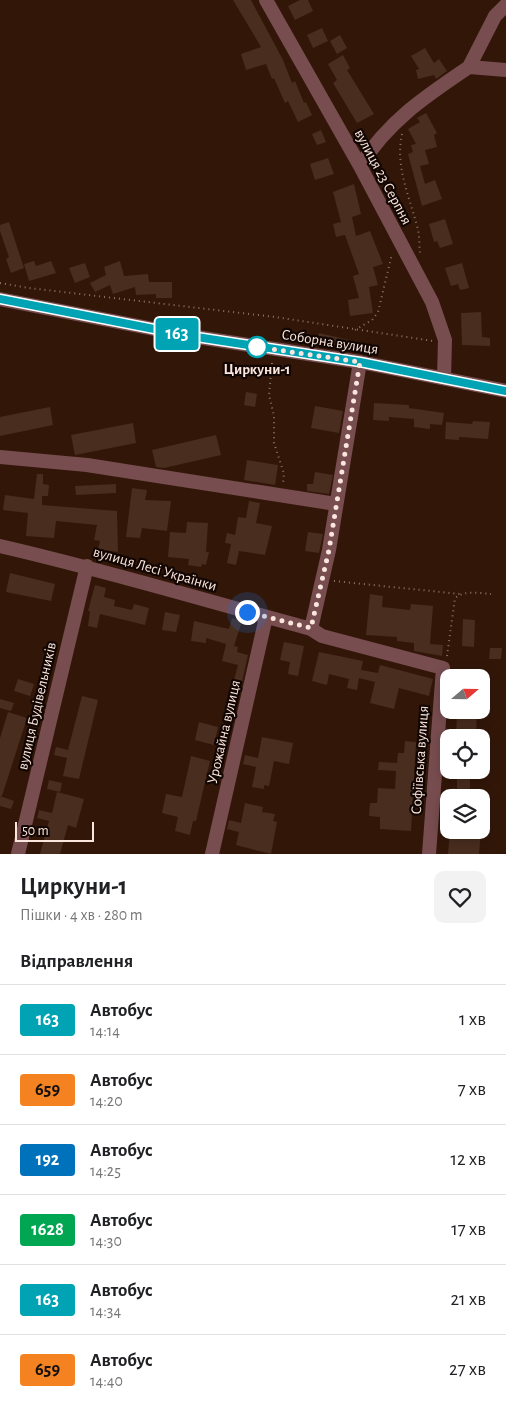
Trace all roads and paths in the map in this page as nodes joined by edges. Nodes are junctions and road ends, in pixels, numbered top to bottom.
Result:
1 (266, 0) edge
2 (506, 4) edge
3 (469, 67) junction
4 (505, 68) edge
5 (403, 130) dead end
6 (360, 166) junction
7 (395, 234) junction
8 (415, 270) junction
9 (0, 282) edge
10 (0, 299) edge
11 (355, 330) junction
12 (444, 350) junction
13 (360, 362) junction
14 (272, 363) dead end
15 (444, 378) junction
16 (506, 391) edge
17 (0, 457) edge
18 (282, 496) junction
19 (336, 504) junction
20 (0, 546) edge
21 (87, 566) junction
22 (322, 579) junction
23 (460, 594) junction
24 (491, 594) dead end
25 (266, 617) junction
26 (311, 628) junction
27 (443, 668) junction
28 (18, 854) edge
29 (212, 854) edge
30 (429, 854) edge

1 - 6 street, вулиця 23 Серпня
2 - 3 street
3 - 4 street
3 - 6 street
5 - 8 path
6 - 7 street, вулиця 23 Серпня
7 - 8 street, вулиця 23 Серпня
7 - 11 path
8 - 12 street, вулиця 23 Серпня
9 - 11 path
10 - 13 street, Соборна вулиця
11 - 12 path
12 - 15 street, вулиця 23 Серпня
13 - 15 street, Соборна вулиця
13 - 19 street
14 - 18 path
15 - 16 street, Соборна вулиця
17 - 18 street
18 - 19 street
19 - 22 street
20 - 21 street, вулиця Лесі Українки
21 - 25 street, вулиця Лесі Українки
21 - 28 street, вулиця Будівельників
22 - 23 path
22 - 26 street
23 - 24 path
23 - 27 path
25 - 26 street, вулиця Лесі Українки
25 - 29 street, Урожайна вулиця
26 - 27 street, вулиця Лесі Українки
27 - 30 street, Софіївська вулиця

